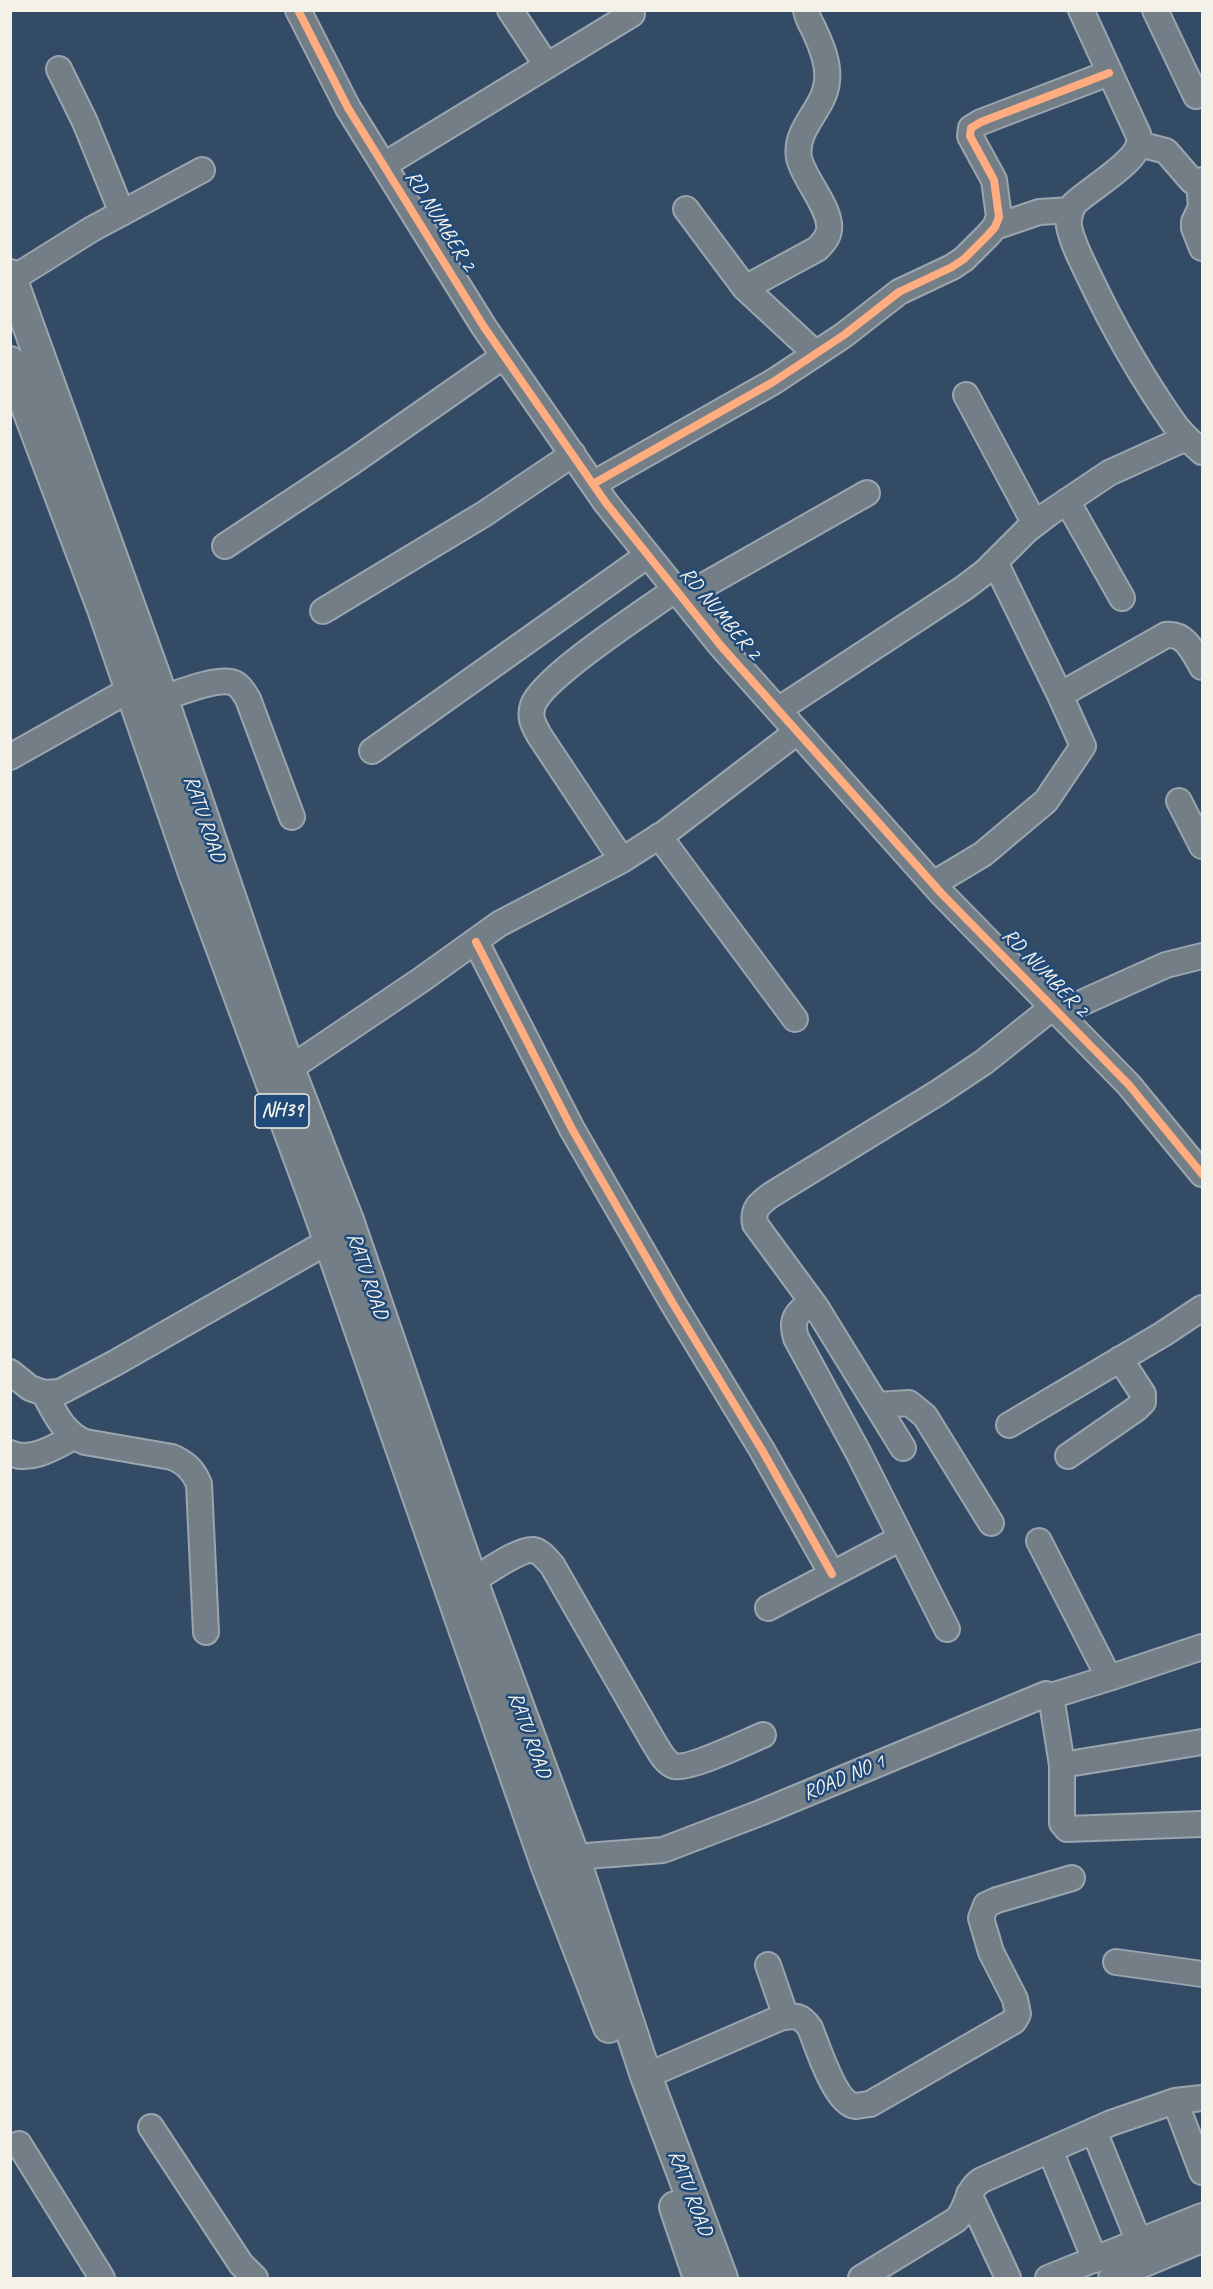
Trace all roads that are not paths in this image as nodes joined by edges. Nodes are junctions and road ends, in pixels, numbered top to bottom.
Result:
1 (298, 10) edge
2 (510, 10) edge
3 (806, 10) edge
4 (1081, 10) edge
5 (1155, 10) edge
6 (632, 14) dead end
7 (547, 66) junction
8 (59, 69) dead end
9 (1109, 73) junction
10 (1196, 96) dead end
11 (1139, 144) junction
12 (384, 165) junction
13 (202, 170) dead end
14 (1201, 181) edge
15 (686, 209) dead end
16 (1071, 210) junction
17 (122, 213) junction
18 (995, 227) junction
19 (1203, 248) edge
20 (11, 277) edge
21 (745, 288) junction
22 (816, 354) junction
23 (504, 356) junction
24 (10, 362) edge
25 (966, 396) dead end
26 (1195, 445) edge
27 (573, 454) junction
28 (593, 484) junction
29 (867, 493) dead end
30 (1067, 501) junction
31 (1035, 524) junction
32 (225, 546) dead end
33 (648, 555) junction
34 (995, 562) junction
35 (679, 594) junction
36 (1122, 598) dead end
37 (323, 611) dead end
38 (1203, 667) edge
39 (131, 689) junction
40 (1060, 695) junction
41 (163, 698) junction
42 (778, 710) junction
43 (797, 732) junction
44 (372, 751) dead end
45 (10, 757) edge
46 (1179, 801) dead end
47 (292, 817) dead end
48 (659, 836) junction
49 (1203, 846) edge
50 (622, 860) junction
51 (933, 884) junction
52 (476, 942) junction
53 (1199, 964) edge
54 (1056, 1010) junction
55 (795, 1019) dead end
56 (289, 1069) junction
57 (1203, 1174) edge
58 (329, 1241) junction
59 (812, 1302) junction
60 (1203, 1308) edge
61 (1120, 1359) junction
62 (10, 1372) edge
63 (44, 1393) junction
64 (877, 1405) junction
65 (1009, 1425) dead end
66 (74, 1437) junction
67 (903, 1448) dead end
68 (10, 1453) edge
69 (1068, 1456) dead end
70 (991, 1523) dead end
71 (901, 1538) junction
72 (1040, 1541) dead end
73 (832, 1574) junction
74 (472, 1581) junction
75 (768, 1608) dead end
76 (947, 1629) dead end
77 (206, 1632) dead end
78 (1203, 1647) edge
79 (1109, 1678) junction
80 (1051, 1696) junction
81 (763, 1735) dead end
82 (1203, 1742) edge
83 (1062, 1764) junction
84 (1203, 1824) edge
85 (560, 1861) junction
86 (1072, 1878) dead end
87 (1116, 1962) dead end
88 (768, 1965) dead end
89 (1203, 1974) edge
90 (786, 2017) junction
91 (646, 2076) junction
92 (1203, 2098) edge
93 (1175, 2101) junction
94 (151, 2127) dead end
95 (1094, 2131) junction
96 (19, 2144) dead end
97 (1050, 2150) junction
98 (1203, 2172) edge
99 (969, 2194) junction
100 (1203, 2216) edge
101 (1203, 2240) edge
102 (1138, 2242) junction
103 (1095, 2260) junction
104 (102, 2278) edge
105 (255, 2278) edge
106 (699, 2278) edge
107 (722, 2278) edge
108 (861, 2278) edge
109 (1008, 2278) edge
110 (1048, 2278) edge
111 (1111, 2278) edge

1 - 12 street, RD NUMBER 2
2 - 7 street
3 - 21 street
4 - 9 street
5 - 10 street
6 - 7 street
7 - 12 street
8 - 17 street
9 - 11 street
9 - 18 street
11 - 14 street
11 - 16 street
12 - 23 street, RD NUMBER 2
13 - 17 street
14 - 19 street
15 - 21 street
16 - 18 street
16 - 26 street
17 - 20 street
18 - 22 street
20 - 41 main road, RATU ROAD
21 - 22 street
22 - 28 street
23 - 27 street, RD NUMBER 2
23 - 32 street
24 - 39 main road, RATU ROAD / NH39
25 - 31 street
26 - 30 street
27 - 28 street, RD NUMBER 2
27 - 37 street
28 - 33 street, RD NUMBER 2
29 - 35 street
30 - 31 street
30 - 36 street
31 - 34 street
33 - 35 street, RD NUMBER 2
33 - 44 street
34 - 40 street
34 - 42 street
35 - 42 street, RD NUMBER 2
35 - 50 street
38 - 40 street
39 - 45 street
39 - 58 main road, RATU ROAD / NH39
40 - 51 street
41 - 47 street
41 - 56 main road, RATU ROAD
42 - 43 street, RD NUMBER 2
43 - 48 street
43 - 51 street, RD NUMBER 2
46 - 49 street
48 - 50 street
48 - 55 street
50 - 52 street
51 - 54 street, RD NUMBER 2
52 - 56 street
52 - 73 street
53 - 54 street
54 - 57 street, RD NUMBER 2
54 - 59 street
56 - 74 main road, RATU ROAD
58 - 63 street
58 - 85 main road, RATU ROAD / NH39
59 - 64 street
59 - 71 street
60 - 61 street
61 - 65 street
61 - 69 street
62 - 63 street
63 - 66 street
64 - 67 street
64 - 70 street
66 - 68 street
66 - 77 street
71 - 73 street
71 - 76 street
72 - 79 street
73 - 75 street
74 - 81 street
74 - 85 main road, RATU ROAD
78 - 79 street, ROAD NO 1
79 - 80 street, ROAD NO 1
80 - 83 street
80 - 85 street, ROAD NO 1
82 - 83 street
83 - 84 street
85 - 91 main road, RATU ROAD
85 - 106 main road, RATU ROAD
86 - 90 street
87 - 89 street
88 - 90 street
90 - 91 street
91 - 107 main road, RATU ROAD
92 - 93 street
93 - 95 street
93 - 98 street
94 - 105 street
95 - 97 street
95 - 102 street
96 - 104 street
97 - 99 street
97 - 103 street
99 - 108 street
99 - 109 street
100 - 102 street
101 - 111 street
102 - 103 street
103 - 110 street

